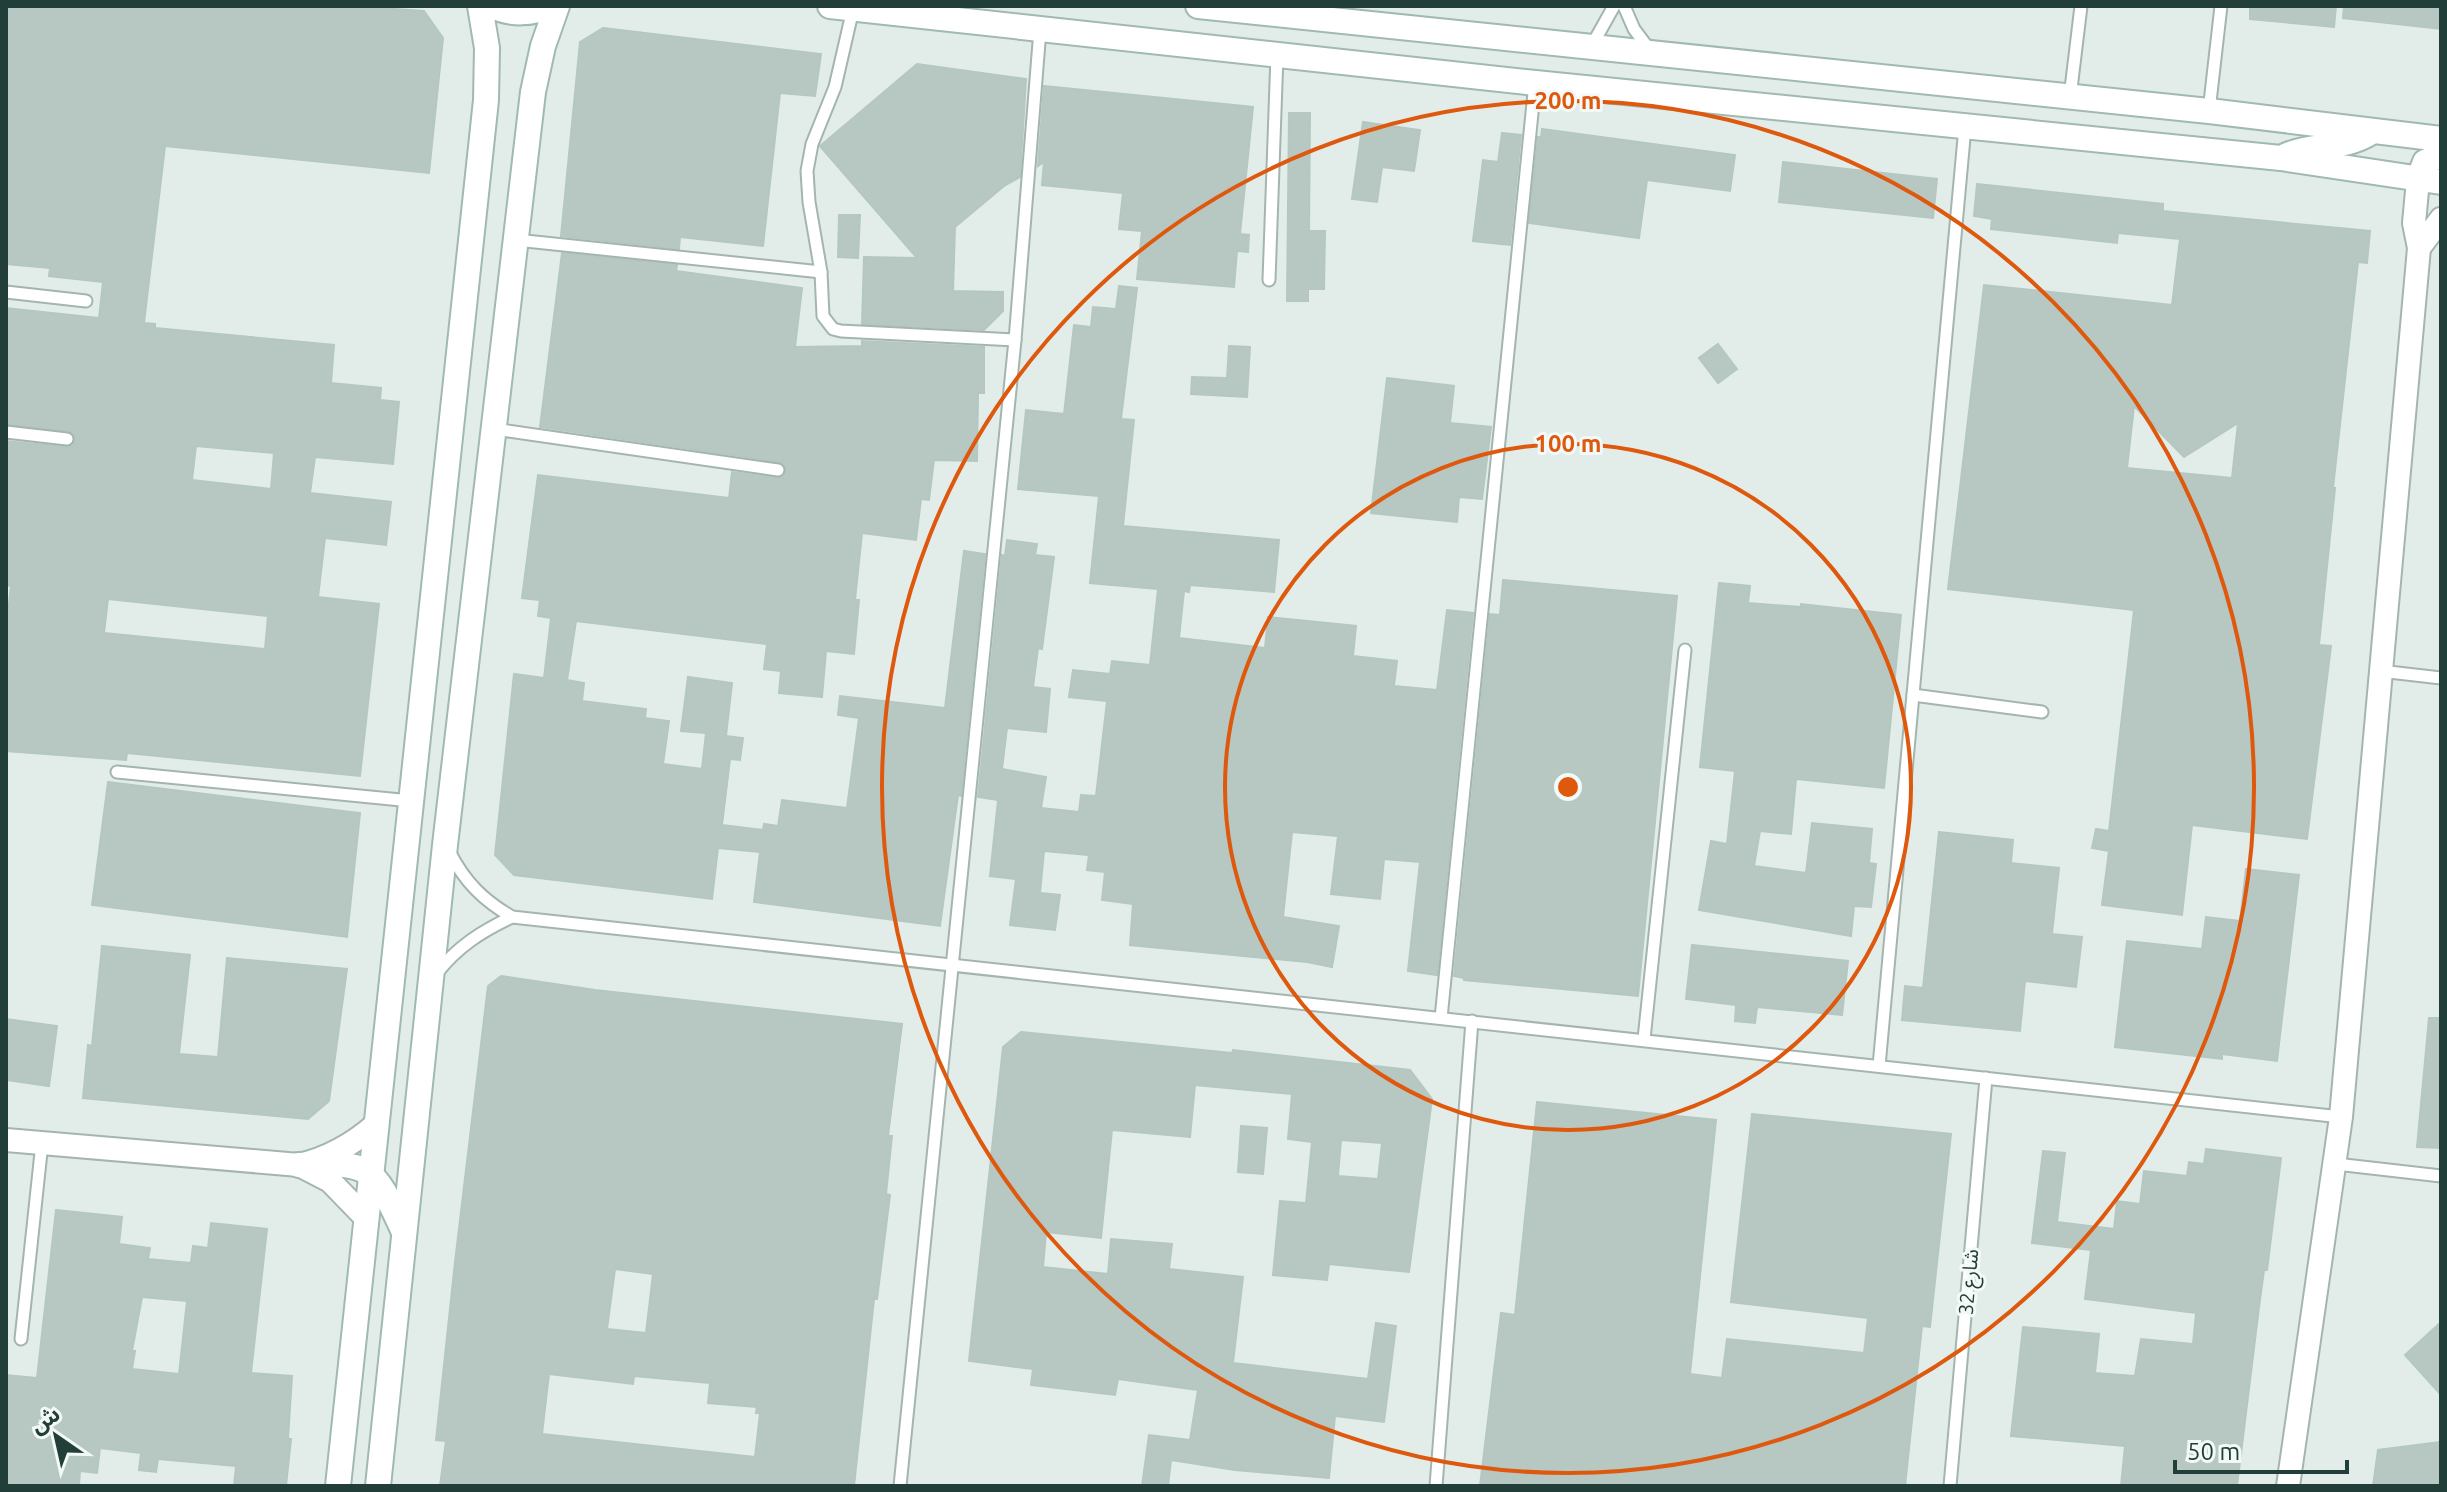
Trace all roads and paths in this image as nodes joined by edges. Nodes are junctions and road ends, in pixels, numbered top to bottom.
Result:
1 (480, 6) edge
2 (492, 6) edge
3 (551, 6) edge
4 (557, 6) edge
5 (1198, 6) edge
6 (1614, 6) edge
7 (1624, 6) edge
8 (2081, 6) edge
9 (2221, 6) edge
10 (842, 8) edge
11 (1040, 30) junction
12 (1591, 47) junction
13 (1652, 52) junction
14 (1277, 54) junction
15 (1535, 83) junction
16 (2070, 98) junction
17 (2209, 111) junction
18 (1965, 127) junction
19 (2373, 130) junction
20 (2441, 139) edge
21 (2441, 155) edge
22 (2281, 158) junction
23 (2429, 181) edge
24 (2441, 219) edge
25 (516, 240) junction
26 (2419, 248) junction
27 (821, 272) junction
28 (1269, 280) dead end
29 (6, 292) edge
30 (86, 301) dead end
31 (1015, 340) junction
32 (494, 429) junction
33 (6, 432) edge
34 (67, 439) dead end
35 (778, 470) dead end
36 (1685, 650) dead end
37 (2379, 671) junction
38 (2441, 678) edge
39 (1913, 695) junction
40 (2042, 712) dead end
41 (117, 772) dead end
42 (411, 801) junction
43 (445, 845) junction
44 (512, 917) junction
45 (954, 965) junction
46 (433, 977) junction
47 (1441, 1018) junction
48 (1472, 1021) junction
49 (1644, 1039) junction
50 (1879, 1066) junction
51 (1986, 1078) junction
52 (2341, 1117) junction
53 (375, 1125) junction
54 (6, 1140) edge
55 (42, 1143) junction
56 (2336, 1164) junction
57 (299, 1165) junction
58 (370, 1172) junction
59 (2441, 1176) edge
60 (366, 1218) junction
61 (404, 1233) junction
62 (21, 1339) dead end
63 (338, 1486) edge
64 (378, 1486) edge
65 (900, 1486) edge
66 (1436, 1486) edge
67 (1950, 1486) edge
68 (2288, 1486) edge

1 - 42 main road
2 - 3 main road
4 - 25 main road
5 - 12 main road
6 - 12 lane
7 - 13 lane
8 - 16 lane
9 - 17 lane
10 - 11 main road
10 - 27 lane
11 - 14 main road
11 - 31 lane
12 - 13 main road
13 - 16 main road
14 - 15 main road
14 - 28 lane
15 - 18 main road
15 - 47 lane
16 - 17 main road
17 - 19 main road
18 - 22 main road
18 - 39 lane
19 - 20 main road
19 - 22 main road
21 - 23 main road
22 - 23 main road
23 - 26 street
24 - 26 street
25 - 27 lane
25 - 32 main road
26 - 37 street
27 - 31 lane
29 - 30 lane
31 - 45 lane
32 - 35 lane
32 - 43 main road
33 - 34 lane
36 - 49 lane
37 - 38 lane
37 - 52 street
39 - 40 lane
39 - 50 lane
41 - 42 lane
42 - 53 main road
43 - 44 lane
43 - 46 main road
44 - 45 lane
44 - 46 lane
45 - 47 lane
45 - 65 lane
46 - 61 main road
47 - 48 lane
48 - 49 lane
48 - 66 lane
49 - 50 lane
50 - 51 lane
51 - 52 lane
51 - 67 lane, شارع 32
52 - 56 street
53 - 57 street
53 - 58 main road
54 - 55 street
55 - 57 street
55 - 62 lane
56 - 59 lane
56 - 68 street
57 - 58 main road
57 - 60 street
58 - 60 main road
58 - 61 main road
60 - 63 main road
61 - 64 main road

